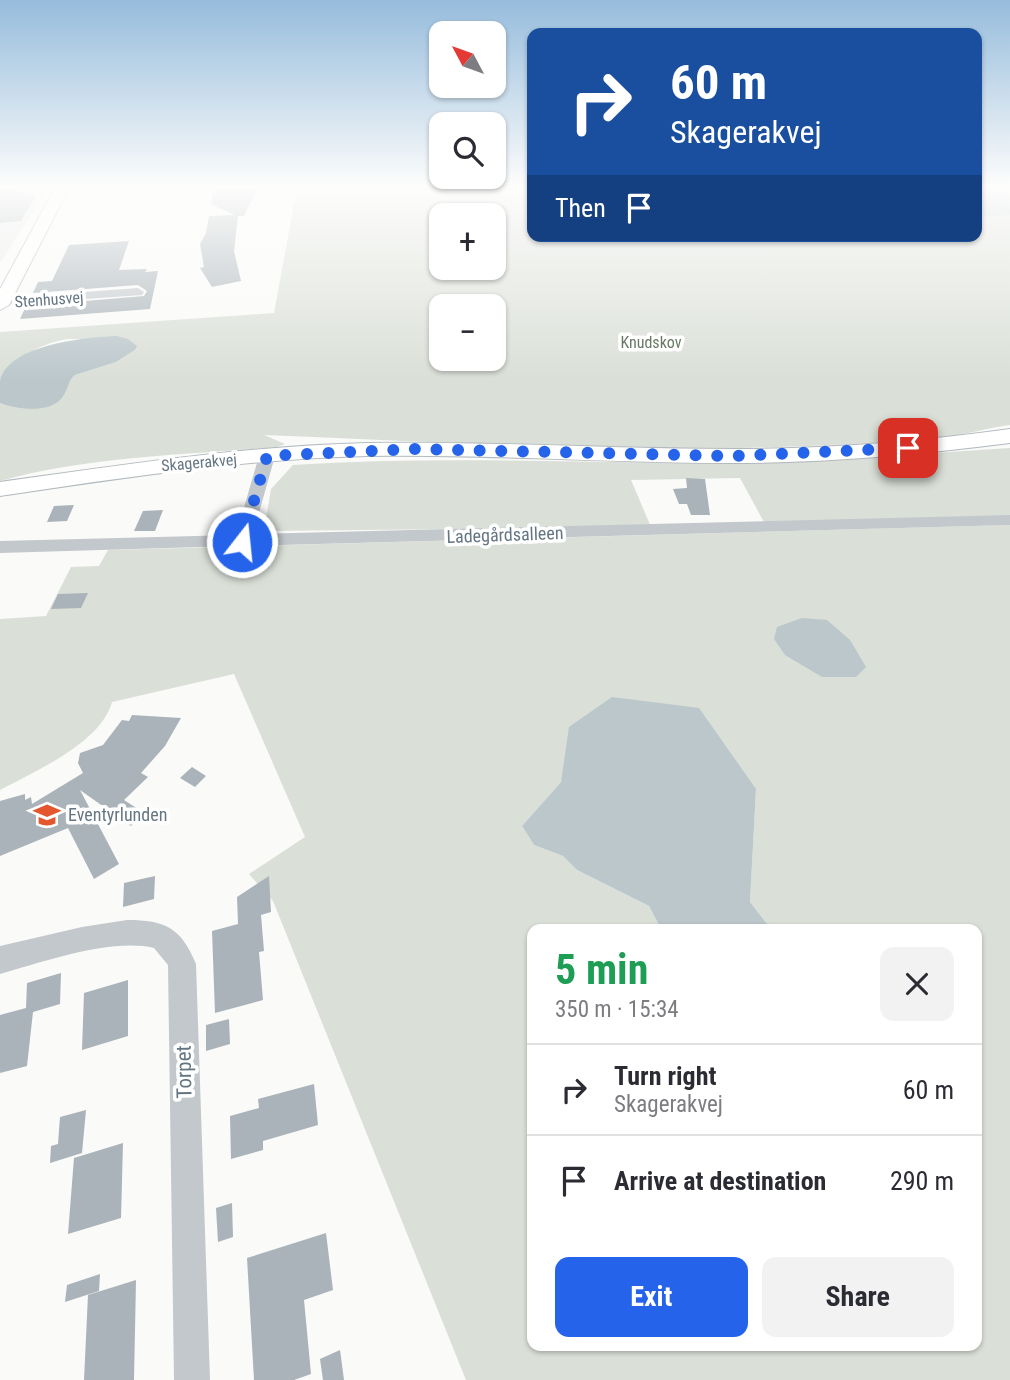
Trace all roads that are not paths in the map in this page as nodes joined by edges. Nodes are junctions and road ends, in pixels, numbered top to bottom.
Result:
1 (28, 252) edge
2 (138, 292) dead end
3 (1, 304) edge
4 (1010, 436) edge
5 (267, 456) junction
6 (6, 488) edge
7 (1010, 520) edge
8 (242, 542) junction
9 (0, 547) edge
10 (0, 960) edge
11 (192, 1380) edge

1 - 3 street, Stenhusvej
2 - 3 street, Stenhusvej
4 - 5 street, Skagerakvej
5 - 6 street, Skagerakvej
5 - 8 street
7 - 8 street, Ladegårdsalleen
8 - 9 street, Ladegårdsalleen
10 - 11 street, Torpet

